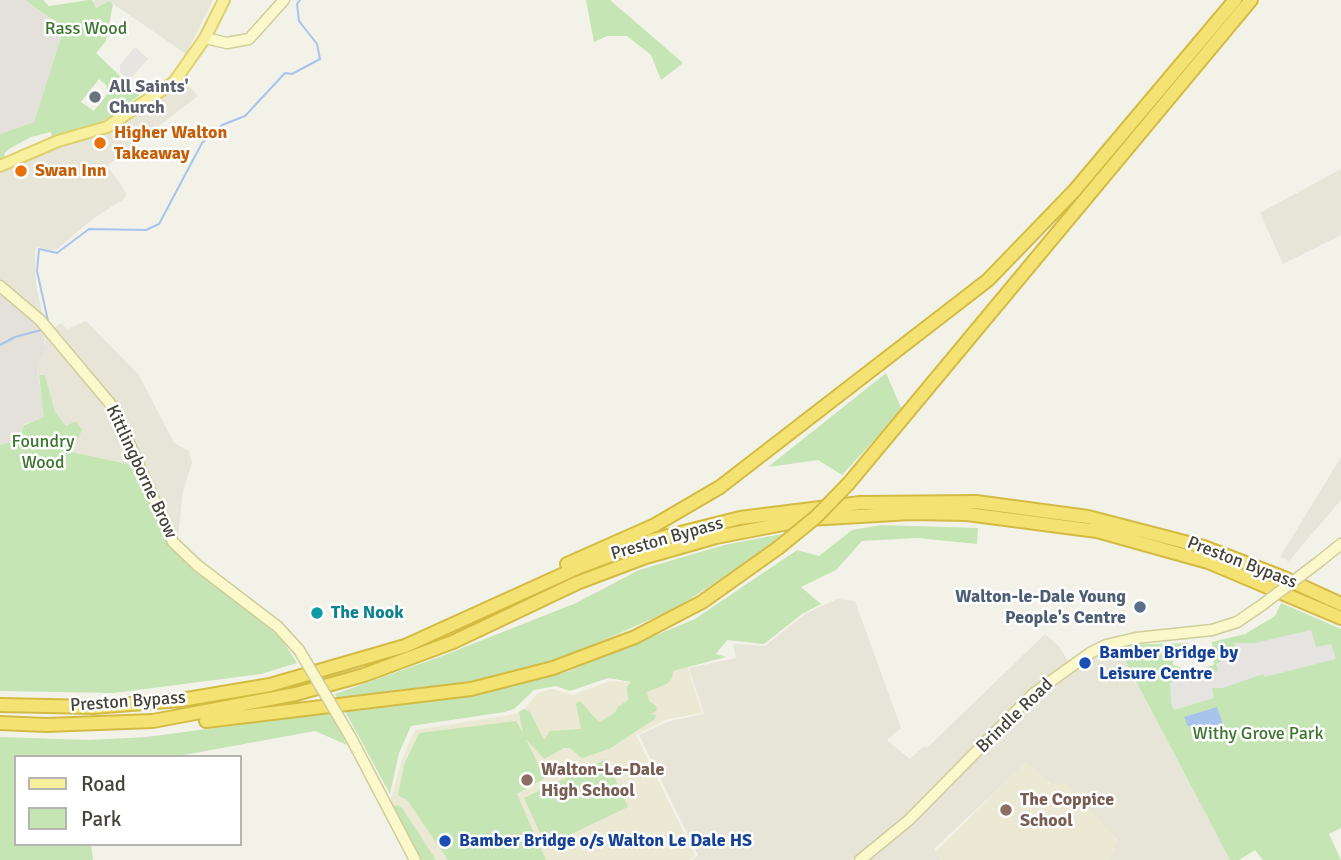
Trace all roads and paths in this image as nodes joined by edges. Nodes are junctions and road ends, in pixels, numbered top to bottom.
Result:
1 (224, 0) edge
2 (284, 0) edge
3 (1235, 0) edge
4 (1251, 0) edge
5 (205, 38) junction
6 (0, 166) edge
7 (0, 286) edge
8 (1341, 544) edge
9 (1341, 604) edge
10 (1341, 618) edge
11 (427, 636) junction
12 (0, 705) edge
13 (0, 723) edge
14 (0, 730) edge
15 (415, 860) edge
16 (860, 860) edge

1 - 5 main road
2 - 5 street
3 - 11 highway
4 - 14 highway, bridge
5 - 6 main road
7 - 15 street, Kittlingborne Brow, bridge
8 - 16 street, Brindle Road, bridge
9 - 11 highway, Preston Bypass
10 - 13 highway, Preston Bypass
11 - 12 highway, Preston Bypass

